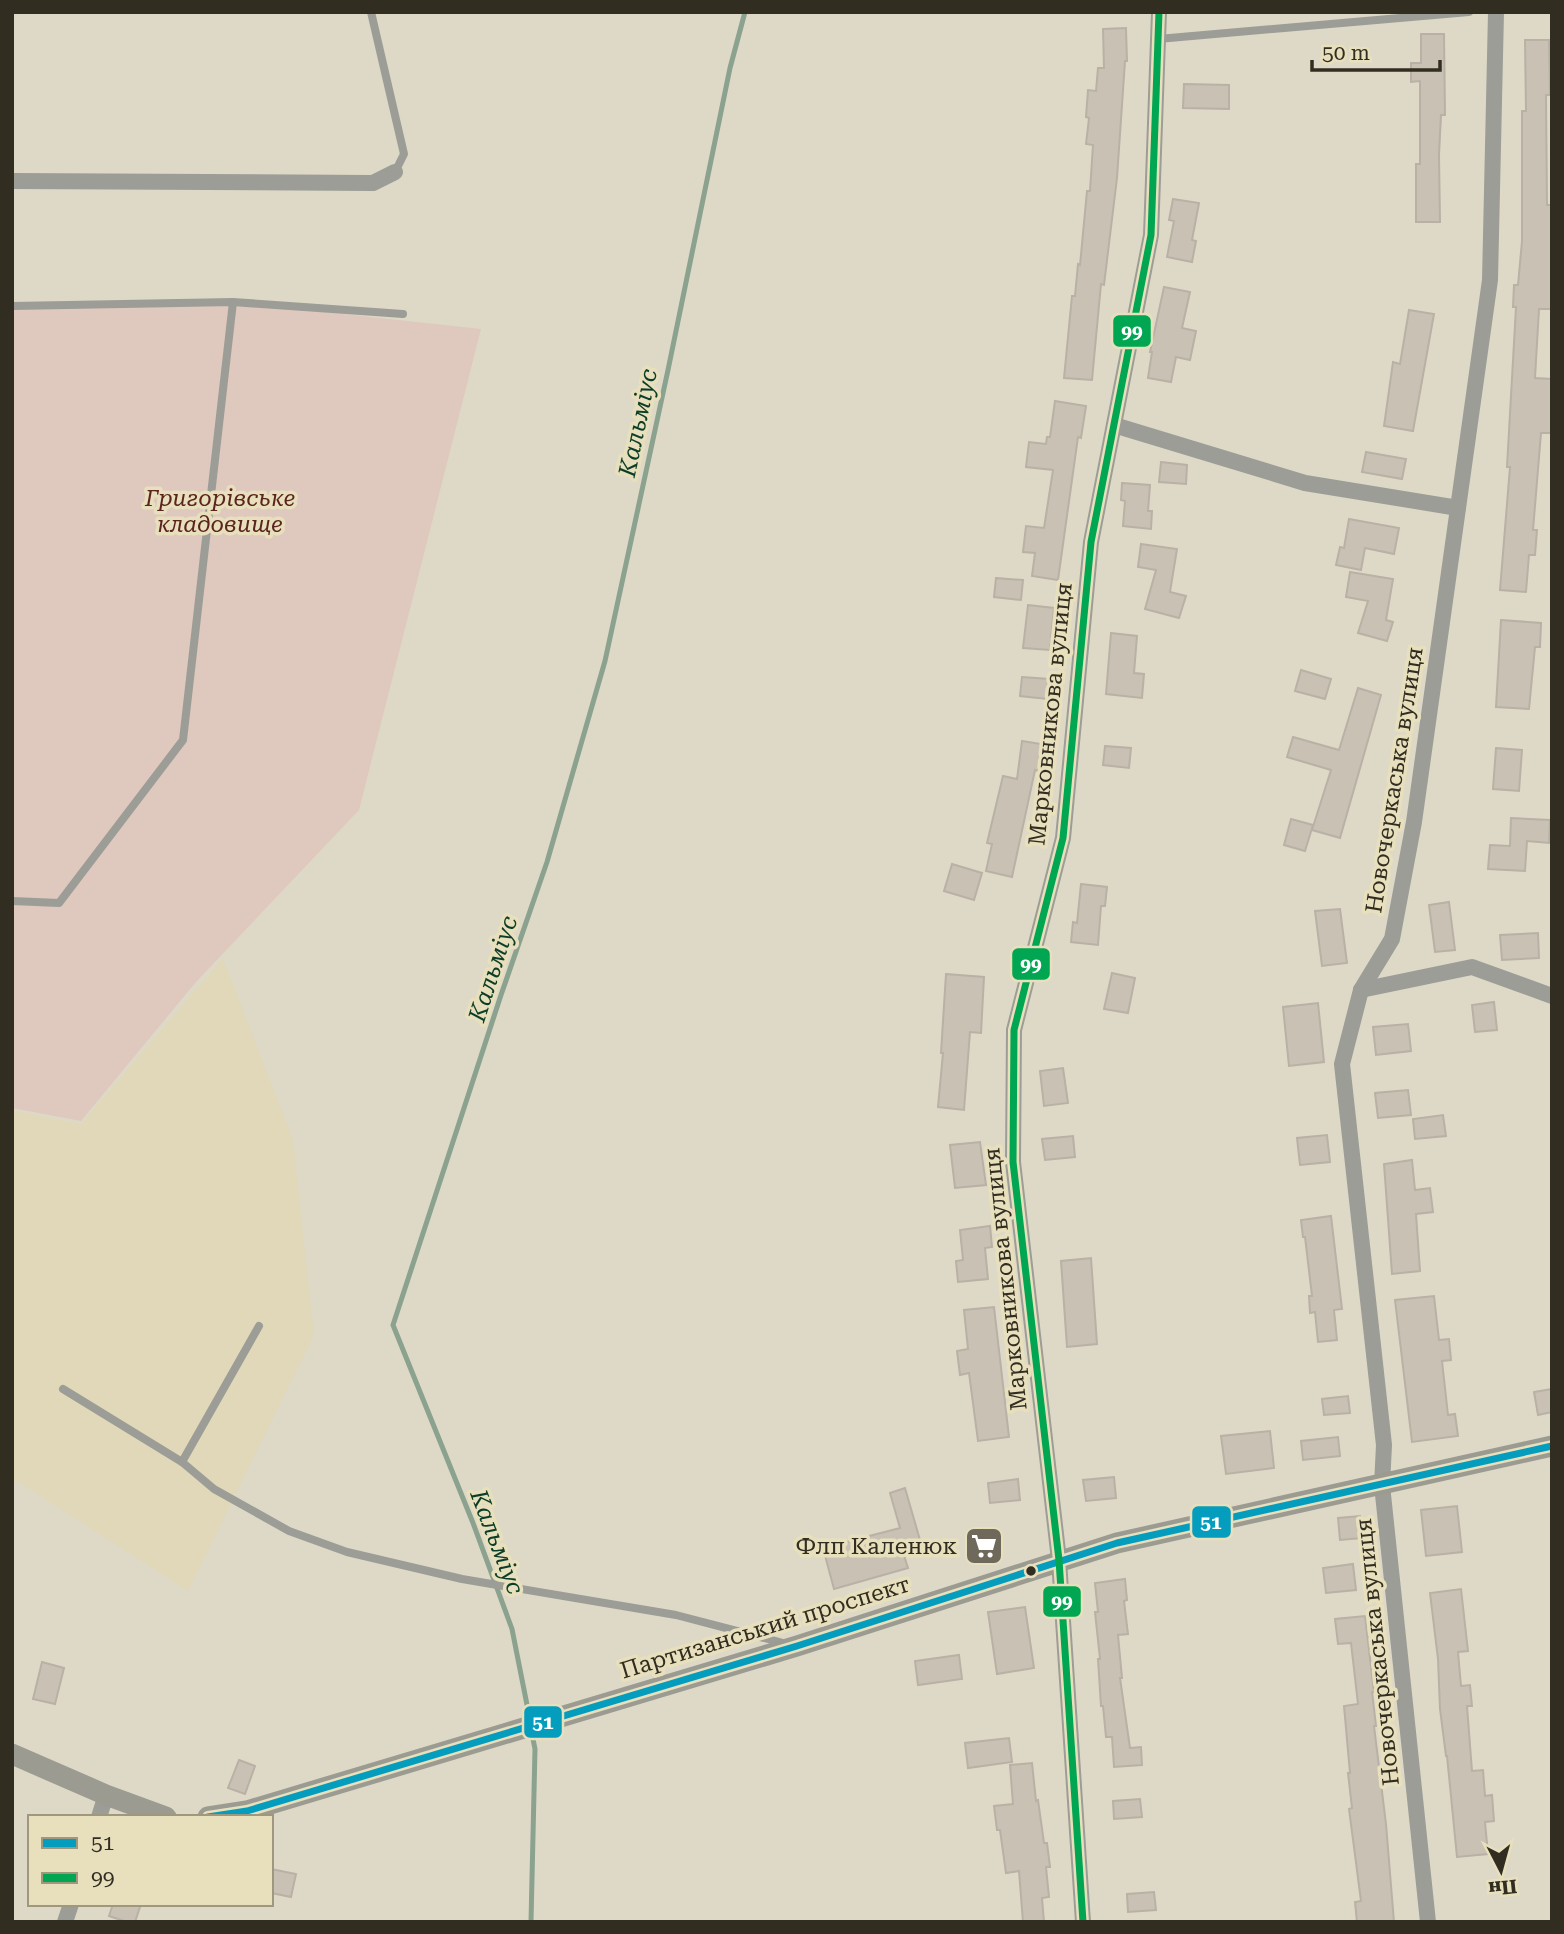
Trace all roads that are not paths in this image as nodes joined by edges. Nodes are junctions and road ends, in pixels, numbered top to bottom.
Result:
1 (371, 12) edge
2 (1158, 12) edge
3 (1469, 12) edge
4 (1496, 12) edge
5 (1158, 39) junction
6 (395, 173) joint
7 (12, 181) edge
8 (233, 302) junction
9 (12, 306) edge
10 (403, 314) dead end
11 (1114, 425) junction
12 (1458, 508) junction
13 (12, 901) edge
14 (1361, 990) junction
15 (1552, 996) edge
16 (259, 1326) dead end
17 (63, 1389) dead end
18 (1552, 1446) edge
19 (182, 1462) junction
20 (1382, 1485) junction
21 (1059, 1560) junction
22 (797, 1646) junction
23 (12, 1754) edge
24 (106, 1795) junction
25 (100, 1815) edge
26 (161, 1815) edge
27 (221, 1815) edge
28 (1083, 1922) edge
29 (1428, 1922) edge

1 - 6 lane
2 - 5 street, Марковникова вулиця
3 - 5 lane
4 - 12 street, Новочеркаська вулиця
5 - 11 street, Марковникова вулиця
6 - 7 street
8 - 9 lane
8 - 10 lane
8 - 13 lane
11 - 12 street
11 - 21 street, Марковникова вулиця
12 - 14 street, Новочеркаська вулиця
14 - 15 street
14 - 20 street, Новочеркаська вулиця
16 - 19 lane
17 - 19 lane
18 - 20 street, Партизанський проспект
19 - 22 lane
20 - 21 street, Партизанський проспект
20 - 29 street, Новочеркаська вулиця
21 - 22 street, Партизанський проспект
21 - 28 street, Марковникова вулиця
22 - 27 street, Партизанський проспект
23 - 24 street
24 - 25 street
24 - 26 street

